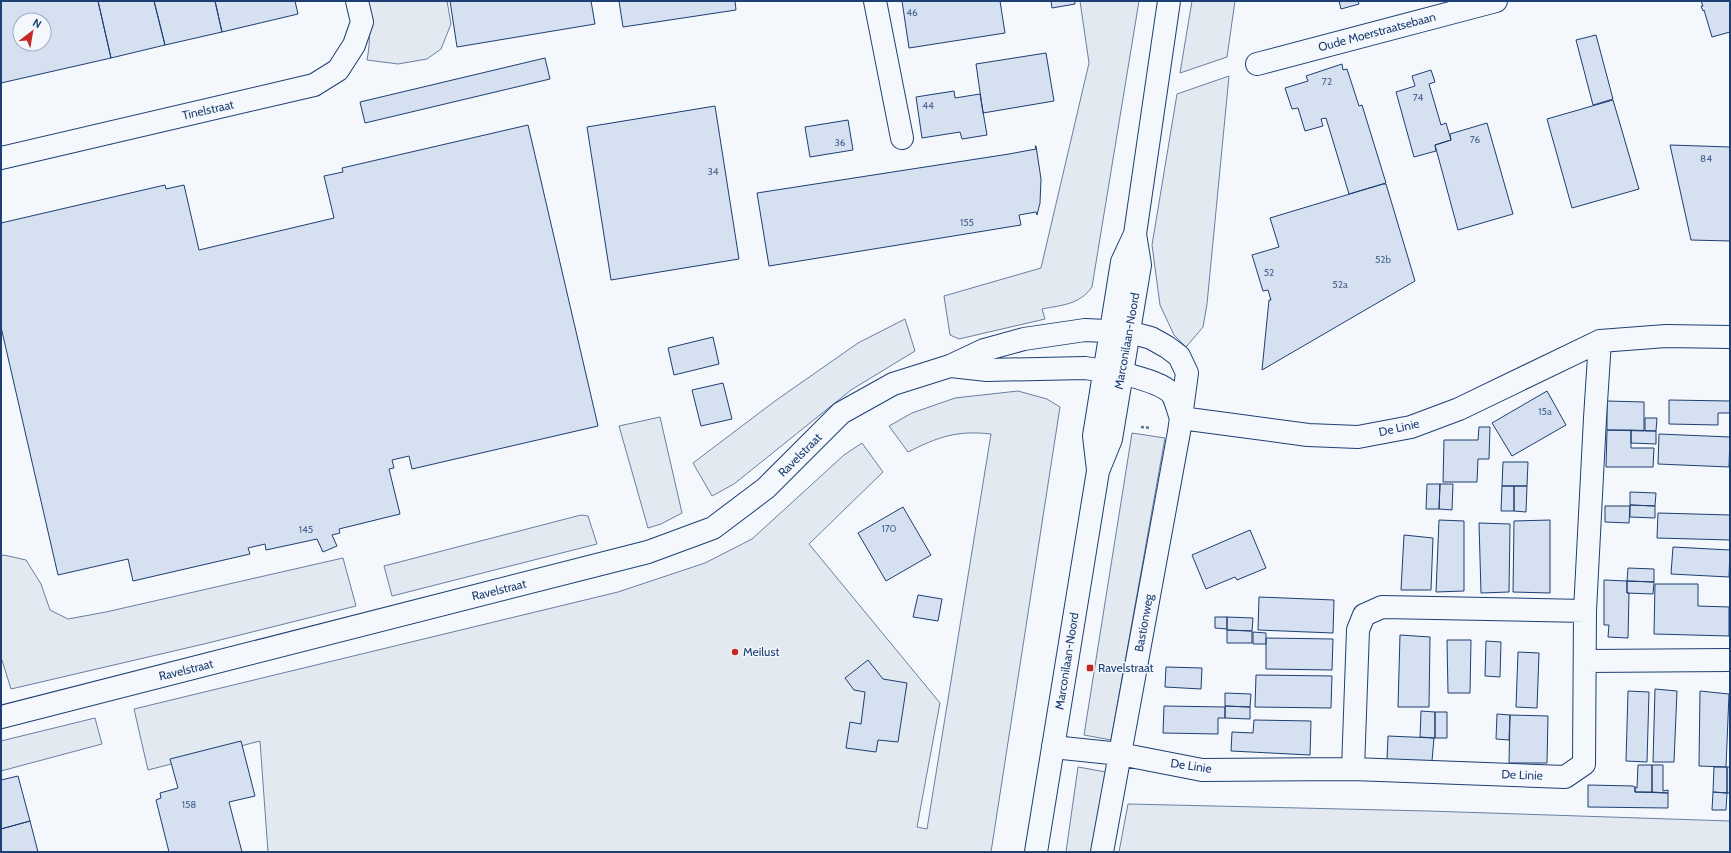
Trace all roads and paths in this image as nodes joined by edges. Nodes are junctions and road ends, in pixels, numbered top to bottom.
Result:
1 (357, 1) edge
2 (874, 1) edge
3 (1168, 1) edge
4 (1496, 1) edge
5 (1257, 64) dead end
6 (902, 138) dead end
7 (1, 158) edge
8 (1120, 331) junction
9 (1730, 337) edge
10 (1600, 341) junction
11 (950, 366) junction
12 (1113, 372) junction
13 (1181, 418) junction
14 (1585, 611) junction
15 (1730, 660) edge
16 (1586, 661) junction
17 (1, 718) edge
18 (1053, 747) junction
19 (1120, 754) junction
20 (1353, 769) junction
21 (1036, 852) edge
22 (1102, 852) edge

1 - 7 street, Tinelstraat
2 - 6 street
3 - 8 street, Marconilaan-Noord
4 - 5 street, Oude Moerstraatsebaan
8 - 11 street, Ravelstraat
8 - 12 street, Marconilaan-Noord
8 - 13 street, Bastionweg
9 - 10 street, De Linie
10 - 13 street, De Linie
10 - 14 street, De Linie
11 - 12 street, Ravelstraat
11 - 17 street, Ravelstraat
12 - 13 street
12 - 18 street, Marconilaan-Noord
13 - 19 street, Bastionweg
14 - 16 street, De Linie
14 - 20 street
15 - 16 street
16 - 20 street, De Linie
18 - 19 street, De Linie
18 - 21 street, Marconilaan-Noord
19 - 20 street, De Linie
19 - 22 street, Bastionweg

